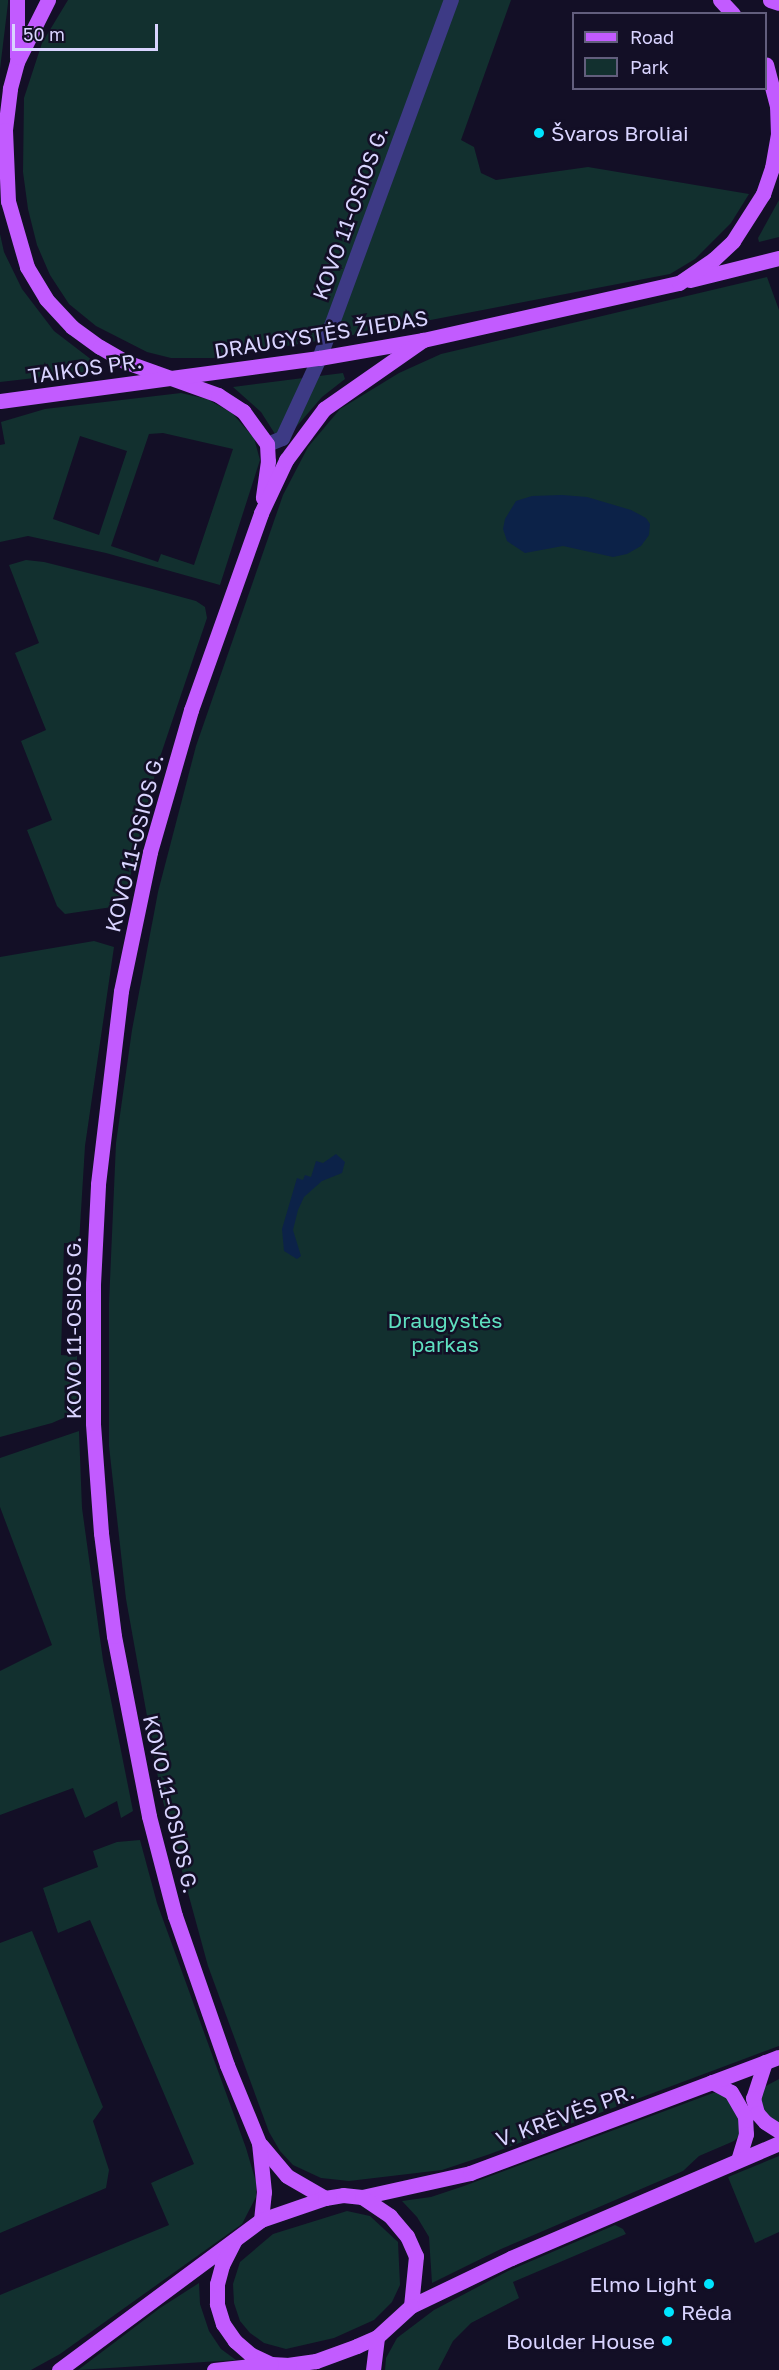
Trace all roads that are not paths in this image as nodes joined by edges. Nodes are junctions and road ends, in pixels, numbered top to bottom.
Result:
1 (18, 0) edge
2 (48, 0) edge
3 (451, 0) edge
4 (720, 0) edge
5 (771, 0) edge
6 (779, 3) edge
7 (731, 12) edge
8 (17, 62) junction
9 (767, 71) edge
10 (10, 89) junction
11 (0, 109) edge
12 (779, 258) edge
13 (679, 283) junction
14 (423, 340) junction
15 (319, 358) junction
16 (175, 377) junction
17 (0, 401) edge
18 (282, 438) junction
19 (267, 444) junction
20 (296, 446) junction
21 (261, 513) junction
22 (772, 2060) edge
23 (712, 2082) junction
24 (779, 2131) edge
25 (259, 2143) junction
26 (779, 2143) edge
27 (738, 2160) junction
28 (362, 2197) junction
29 (325, 2198) junction
30 (261, 2220) junction
31 (235, 2240) junction
32 (411, 2306) junction
33 (377, 2337) junction
34 (271, 2364) junction
35 (321, 2365) edge
36 (58, 2370) edge
37 (214, 2370) edge
38 (373, 2370) edge

1 - 8 main road
2 - 8 main road, DRAUGYSTĖS ŽIEDAS
3 - 15 street, KOVO 11-OSIOS G.
4 - 7 main road
5 - 6 main road
8 - 10 main road, DRAUGYSTĖS ŽIEDAS
9 - 13 main road, DRAUGYSTĖS ŽIEDAS
10 - 11 main road
10 - 16 main road, DRAUGYSTĖS ŽIEDAS
12 - 13 main road
13 - 14 main road, DRAUGYSTĖS ŽIEDAS
14 - 15 main road, DRAUGYSTĖS ŽIEDAS
14 - 20 main road, KOVO 11-OSIOS G.
15 - 16 main road, DRAUGYSTĖS ŽIEDAS
15 - 18 street, KOVO 11-OSIOS G.
16 - 17 main road, TAIKOS PR.
16 - 19 main road
18 - 19 street
18 - 20 street
19 - 21 main road, KOVO 11-OSIOS G.
20 - 21 main road, KOVO 11-OSIOS G.
21 - 25 main road, KOVO 11-OSIOS G.
22 - 23 main road, V. KRĖVĖS PR.
22 - 24 main road
23 - 27 main road
23 - 28 main road, V. KRĖVĖS PR.
25 - 29 main road, KOVO 11-OSIOS G.
25 - 30 main road, KOVO 11-OSIOS G.
26 - 27 main road
27 - 32 main road
28 - 29 main road
28 - 32 main road
29 - 30 main road
30 - 31 main road
31 - 34 main road
31 - 36 main road
32 - 33 main road
33 - 35 main road
33 - 38 main road
34 - 35 main road
34 - 37 main road

